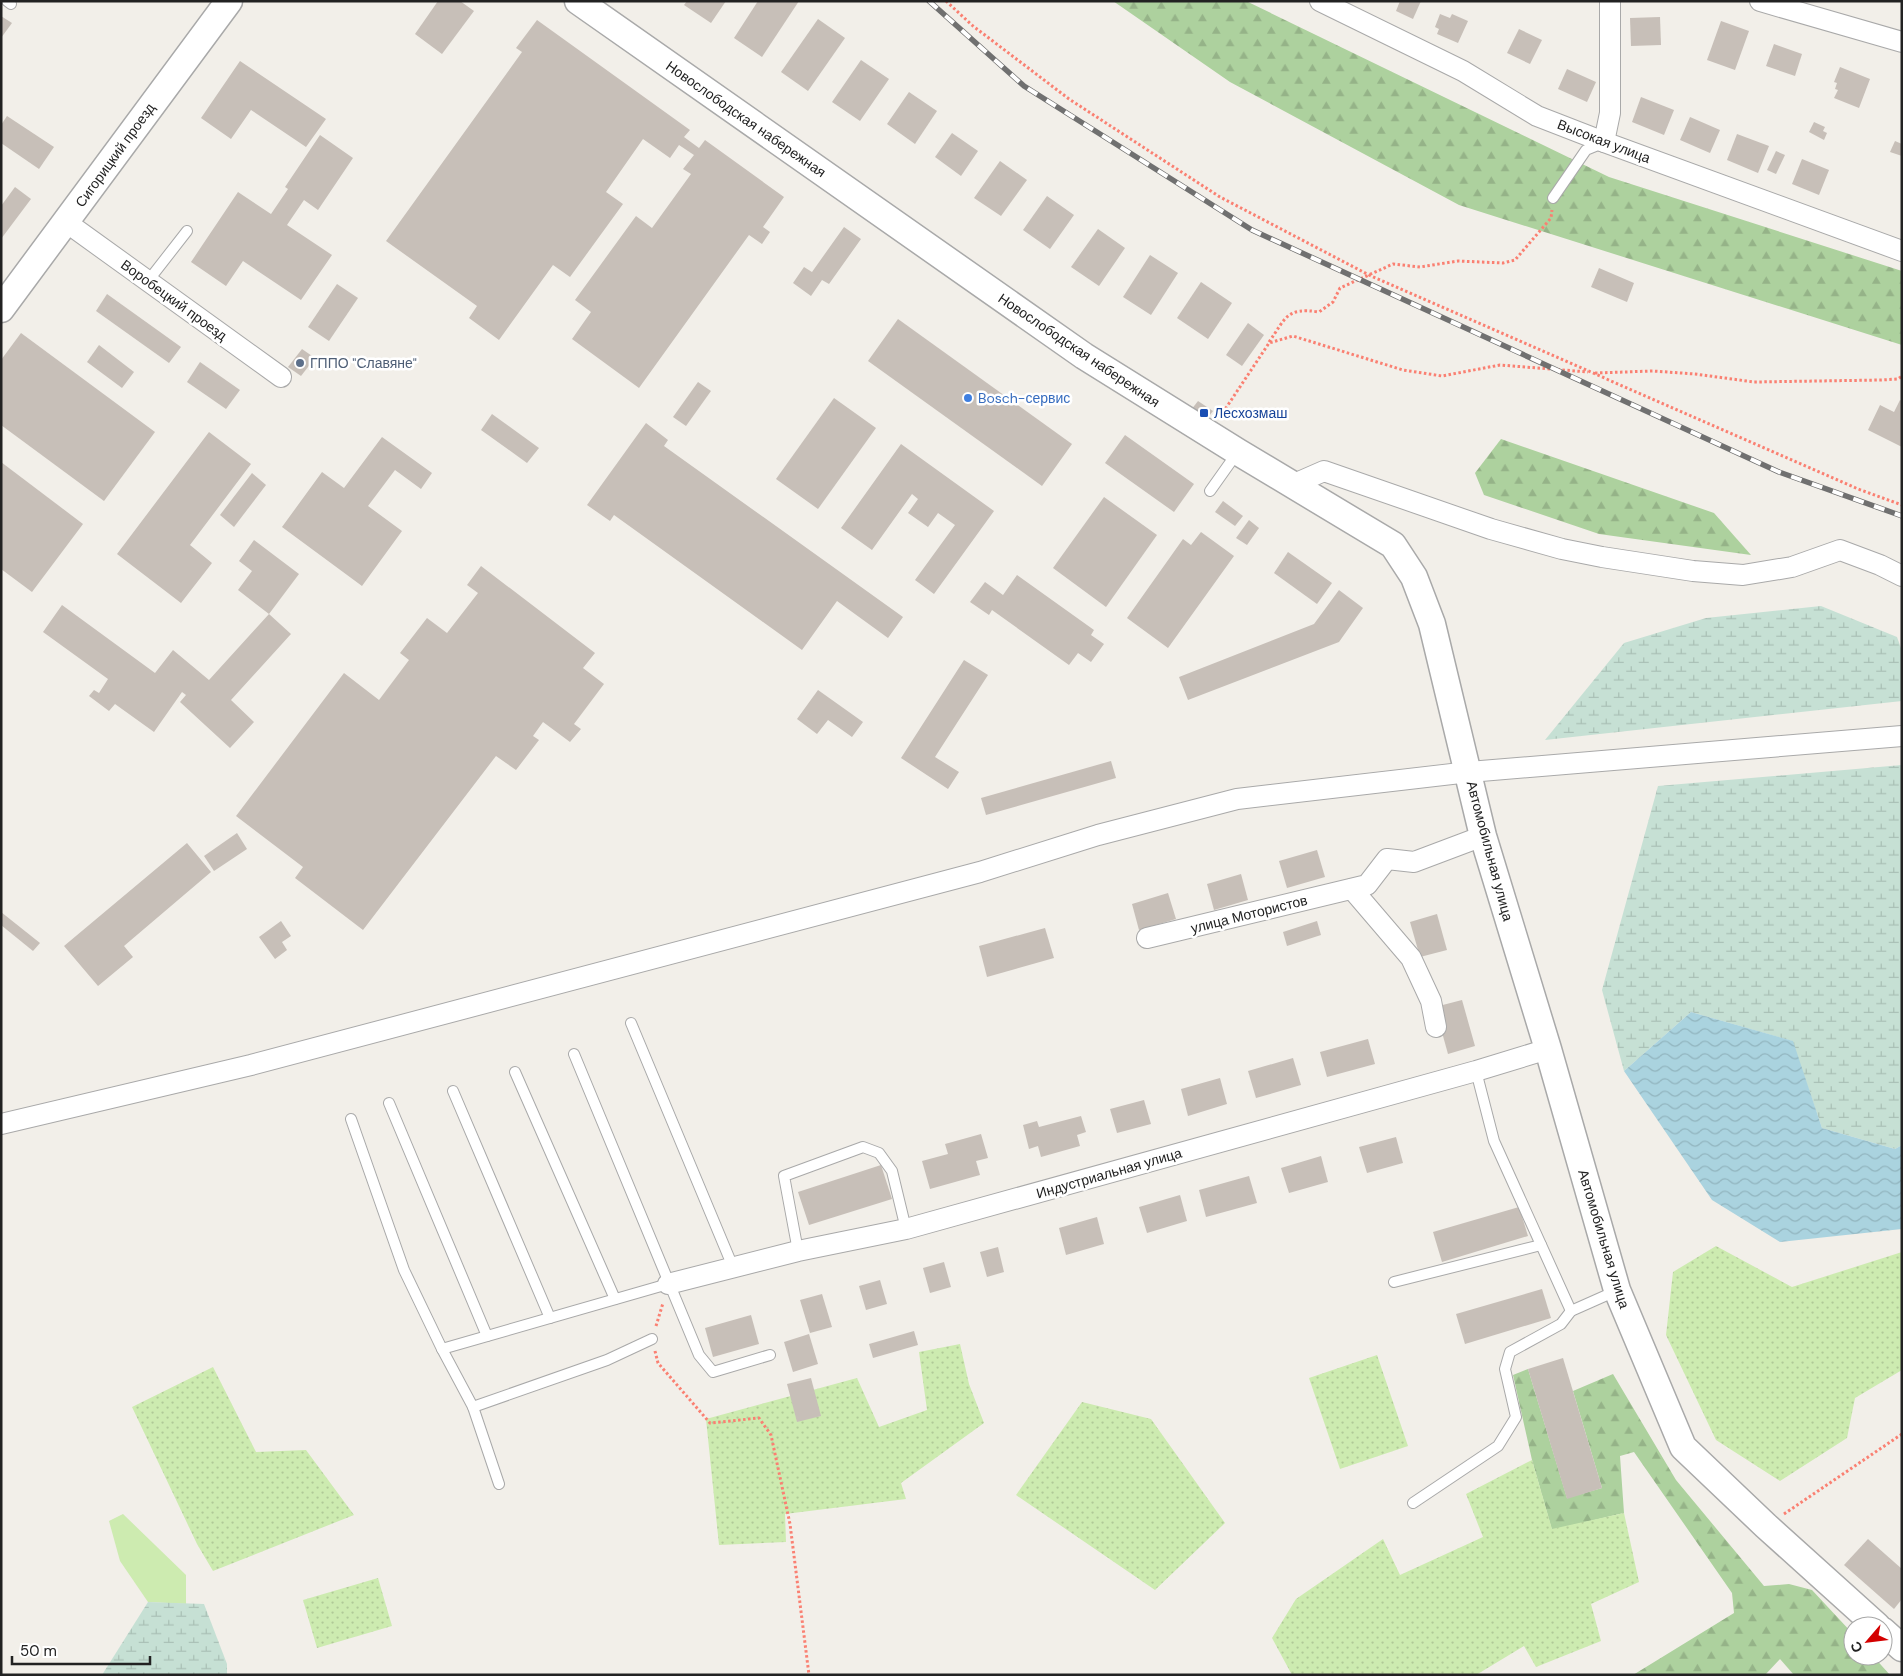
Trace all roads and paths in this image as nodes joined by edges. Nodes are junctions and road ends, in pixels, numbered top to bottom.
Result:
1 (228, 1) edge
2 (578, 1) edge
3 (946, 1) edge
4 (1320, 1) edge
5 (1610, 1) edge
6 (1760, 1) edge
7 (1902, 42) edge
8 (1604, 142) junction
9 (1553, 198) joint
10 (66, 222) junction
11 (187, 231) dead end
12 (1902, 251) edge
13 (1369, 275) junction
14 (148, 281) junction
15 (1, 309) edge
16 (1269, 343) junction
17 (1592, 373) junction
18 (1902, 376) edge
19 (281, 377) dead end
20 (1209, 434) junction
21 (1238, 452) junction
22 (1292, 485) junction
23 (1210, 491) dead end
24 (1902, 505) edge
25 (1902, 576) edge
26 (1902, 736) edge
27 (1469, 772) junction
28 (1483, 836) junction
29 (1352, 889) junction
30 (1147, 938) dead end
31 (631, 1023) dead end
32 (1436, 1027) dead end
33 (1548, 1049) junction
34 (574, 1054) dead end
35 (514, 1072) dead end
36 (1476, 1072) junction
37 (453, 1091) dead end
38 (389, 1103) dead end
39 (350, 1119) dead end
40 (1, 1124) edge
41 (906, 1229) junction
42 (1541, 1245) junction
43 (798, 1250) junction
44 (733, 1268) junction
45 (1394, 1282) dead end
46 (668, 1284) junction
47 (1617, 1290) junction
48 (615, 1299) junction
49 (1571, 1311) junction
50 (550, 1318) junction
51 (487, 1336) junction
52 (652, 1339) junction
53 (442, 1348) junction
54 (770, 1355) dead end
55 (473, 1407) junction
56 (1902, 1434) edge
57 (499, 1484) dead end
58 (1413, 1504) dead end
59 (1766, 1526) junction
60 (1866, 1616) edge
61 (809, 1675) edge

1 - 10 street, Сигорицкий проезд
2 - 20 street, Новослободская набережная
3 - 13 path
4 - 8 street, Высокая улица
5 - 8 street
6 - 7 street
8 - 9 lane
8 - 12 street, Высокая улица
9 - 13 path
10 - 14 street, Воробецкий проезд
10 - 15 street, Сигорицкий проезд
11 - 14 lane
13 - 16 path
13 - 17 path
14 - 19 street, Воробецкий проезд
16 - 17 path
16 - 20 path
17 - 18 path
17 - 24 path
20 - 21 street, Новослободская набережная
21 - 22 street, Новослободская набережная
21 - 23 lane
22 - 25 street
22 - 27 street, Новослободская набережная
26 - 27 street
27 - 28 street, Автомобильная улица
27 - 40 street
28 - 29 street, улица Мотористов
28 - 33 street, Автомобильная улица
29 - 30 street, улица Мотористов
29 - 32 street
31 - 44 lane
33 - 36 street, Индустриальная улица
33 - 47 street, Автомобильная улица
34 - 46 lane
35 - 48 lane
36 - 41 street, Индустриальная улица
36 - 42 lane
37 - 50 lane
38 - 51 lane
39 - 53 lane
41 - 43 street, Индустриальная улица
41 - 43 lane
42 - 45 lane
42 - 49 lane
43 - 44 street, Индустриальная улица
44 - 46 street, Индустриальная улица
46 - 48 lane
46 - 52 path
46 - 54 lane
47 - 49 lane
47 - 59 street, Автомобильная улица
48 - 50 lane
49 - 58 lane
50 - 51 lane
51 - 53 lane
52 - 55 lane
52 - 61 path
53 - 55 lane
55 - 57 lane
56 - 59 path
59 - 60 street, Автомобильная улица

